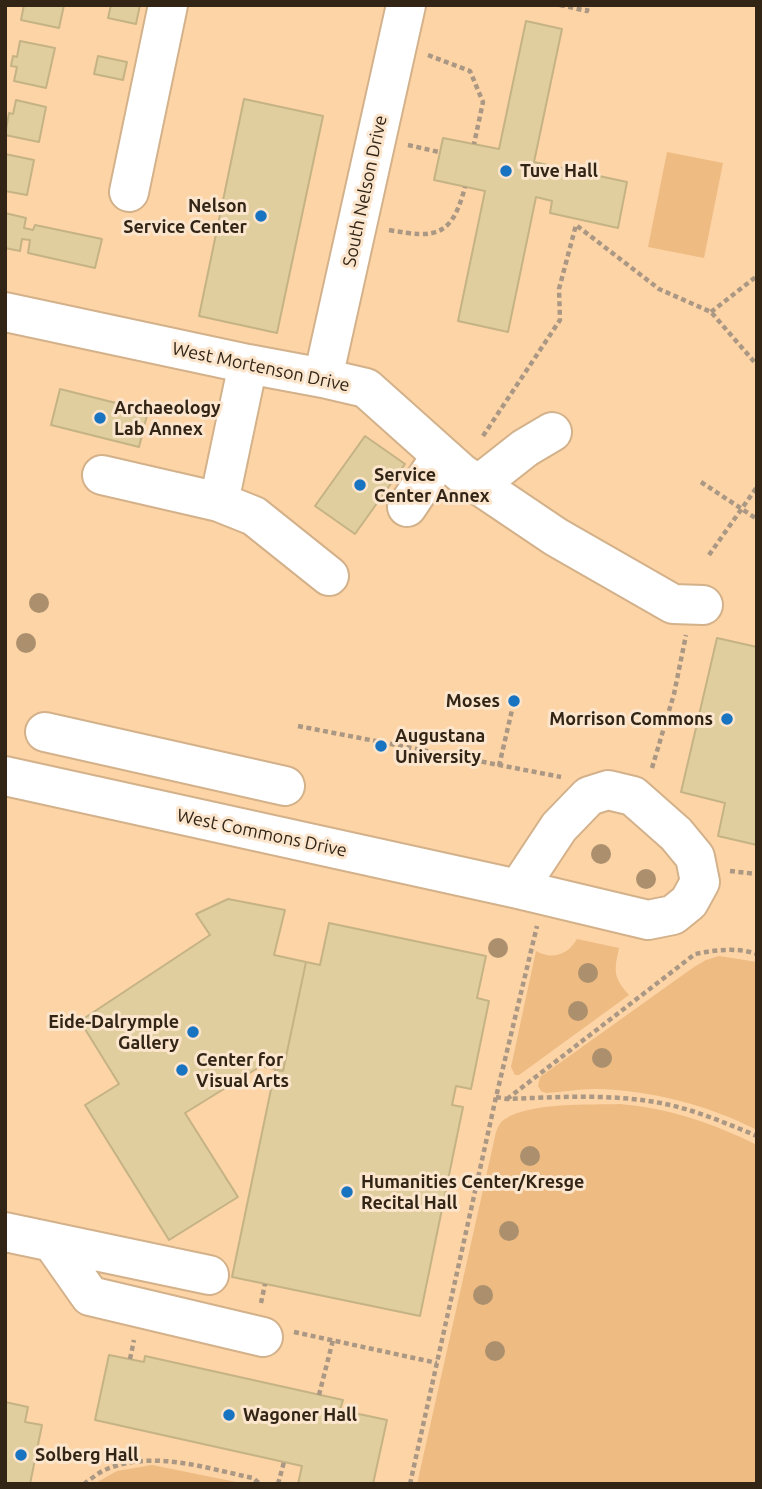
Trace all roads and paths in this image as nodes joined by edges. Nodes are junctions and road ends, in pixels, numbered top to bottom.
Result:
1 (168, 5) edge
2 (406, 5) edge
3 (560, 5) edge
4 (588, 5) edge
5 (397, 49) junction
6 (474, 144) dead end
7 (412, 146) dead end
8 (439, 152) dead end
9 (465, 187) dead end
10 (128, 192) dead end
11 (358, 224) junction
12 (757, 275) edge
13 (5, 312) edge
14 (711, 312) junction
15 (248, 364) junction
16 (757, 365) edge
17 (323, 377) junction
18 (552, 432) dead end
19 (460, 472) junction
20 (102, 475) dead end
21 (701, 482) dead end
22 (757, 487) edge
23 (219, 502) junction
24 (407, 507) dead end
25 (741, 509) junction
26 (757, 519) edge
27 (709, 555) dead end
28 (329, 576) dead end
29 (696, 616) joint
30 (512, 710) dead end
31 (298, 726) dead end
32 (45, 732) dead end
33 (499, 766) junction
34 (650, 773) dead end
35 (5, 776) edge
36 (569, 779) dead end
37 (285, 786) dead end
38 (728, 871) dead end
39 (757, 874) edge
40 (518, 889) dead end
41 (537, 926) dead end
42 (689, 947) dead end
43 (695, 954) junction
44 (757, 954) edge
45 (496, 1097) junction
46 (507, 1099) junction
47 (757, 1136) edge
48 (5, 1232) edge
49 (52, 1242) junction
50 (209, 1275) dead end
51 (263, 1337) joint
52 (332, 1340) junction
53 (437, 1363) junction
54 (319, 1395) dead end
55 (284, 1462) dead end
56 (84, 1484) edge
57 (260, 1484) edge
58 (278, 1484) edge
59 (410, 1484) edge

1 - 10 street
2 - 5 street, South Nelson Drive
3 - 4 path
5 - 6 path
5 - 11 street, South Nelson Drive
7 - 8 path
9 - 11 path
11 - 17 street, South Nelson Drive
12 - 14 path
13 - 15 street, West Mortenson Drive
14 - 16 path
14 - 19 path
15 - 17 street, West Mortenson Drive
15 - 23 street
17 - 19 street, West Mortenson Drive
18 - 19 street
19 - 24 street
19 - 29 street, West Mortenson Drive
20 - 23 street
21 - 25 path
22 - 25 path
23 - 28 street
25 - 26 path
25 - 27 path
29 - 34 path
30 - 33 path
31 - 33 path
32 - 37 street
33 - 36 path
35 - 40 street, West Commons Drive
38 - 39 path
41 - 45 path
42 - 43 path
43 - 44 path
43 - 46 path
45 - 46 path
45 - 53 path
46 - 47 path
48 - 49 street
49 - 50 street
49 - 51 street
51 - 52 path
52 - 53 path
52 - 54 path
53 - 59 path
55 - 58 path
56 - 57 path

